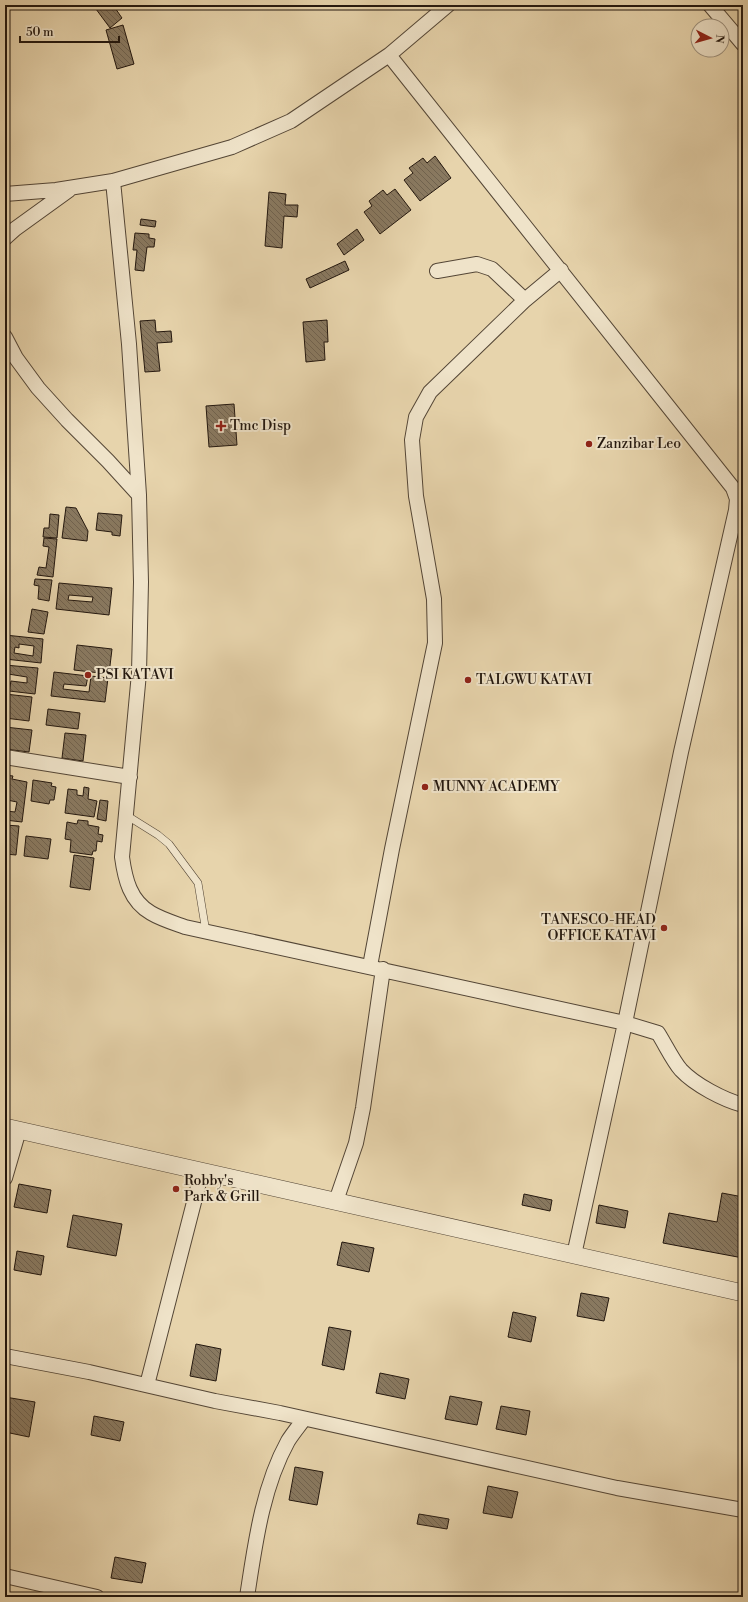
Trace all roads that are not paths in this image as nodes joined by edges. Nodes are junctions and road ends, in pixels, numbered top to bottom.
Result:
1 (448, 5) edge
2 (710, 5) edge
3 (743, 44) edge
4 (389, 55) junction
5 (112, 181) junction
6 (73, 188) junction
7 (5, 194) edge
8 (5, 238) edge
9 (437, 270) dead end
10 (561, 270) junction
11 (525, 300) junction
12 (5, 337) edge
13 (139, 495) junction
14 (740, 496) edge
15 (5, 757) edge
16 (130, 777) junction
17 (126, 815) junction
18 (206, 932) junction
19 (377, 968) junction
20 (625, 1023) junction
21 (743, 1105) edge
22 (12, 1128) edge
23 (202, 1171) junction
24 (5, 1178) edge
25 (336, 1201) junction
26 (574, 1255) junction
27 (743, 1293) edge
28 (5, 1356) edge
29 (147, 1385) junction
30 (280, 1413) junction
31 (304, 1419) junction
32 (289, 1440) junction
33 (743, 1510) edge
34 (5, 1576) edge
35 (97, 1597) edge
36 (247, 1597) edge

1 - 4 street
2 - 3 street
4 - 5 street
4 - 10 street
5 - 6 street
5 - 13 street
6 - 7 street
6 - 8 street
9 - 11 street
10 - 11 street
10 - 14 street
11 - 19 street
12 - 13 street
13 - 16 street
14 - 20 street
15 - 16 street
16 - 17 street
17 - 18 lane
17 - 18 street
18 - 19 street
19 - 20 street
19 - 25 street
20 - 21 street
20 - 26 street
22 - 23 street
22 - 24 street
23 - 25 street
23 - 29 street
25 - 26 street
26 - 27 street
28 - 29 street
29 - 30 street
30 - 31 street
30 - 32 street
31 - 32 street
31 - 33 street
32 - 36 street
34 - 35 street

